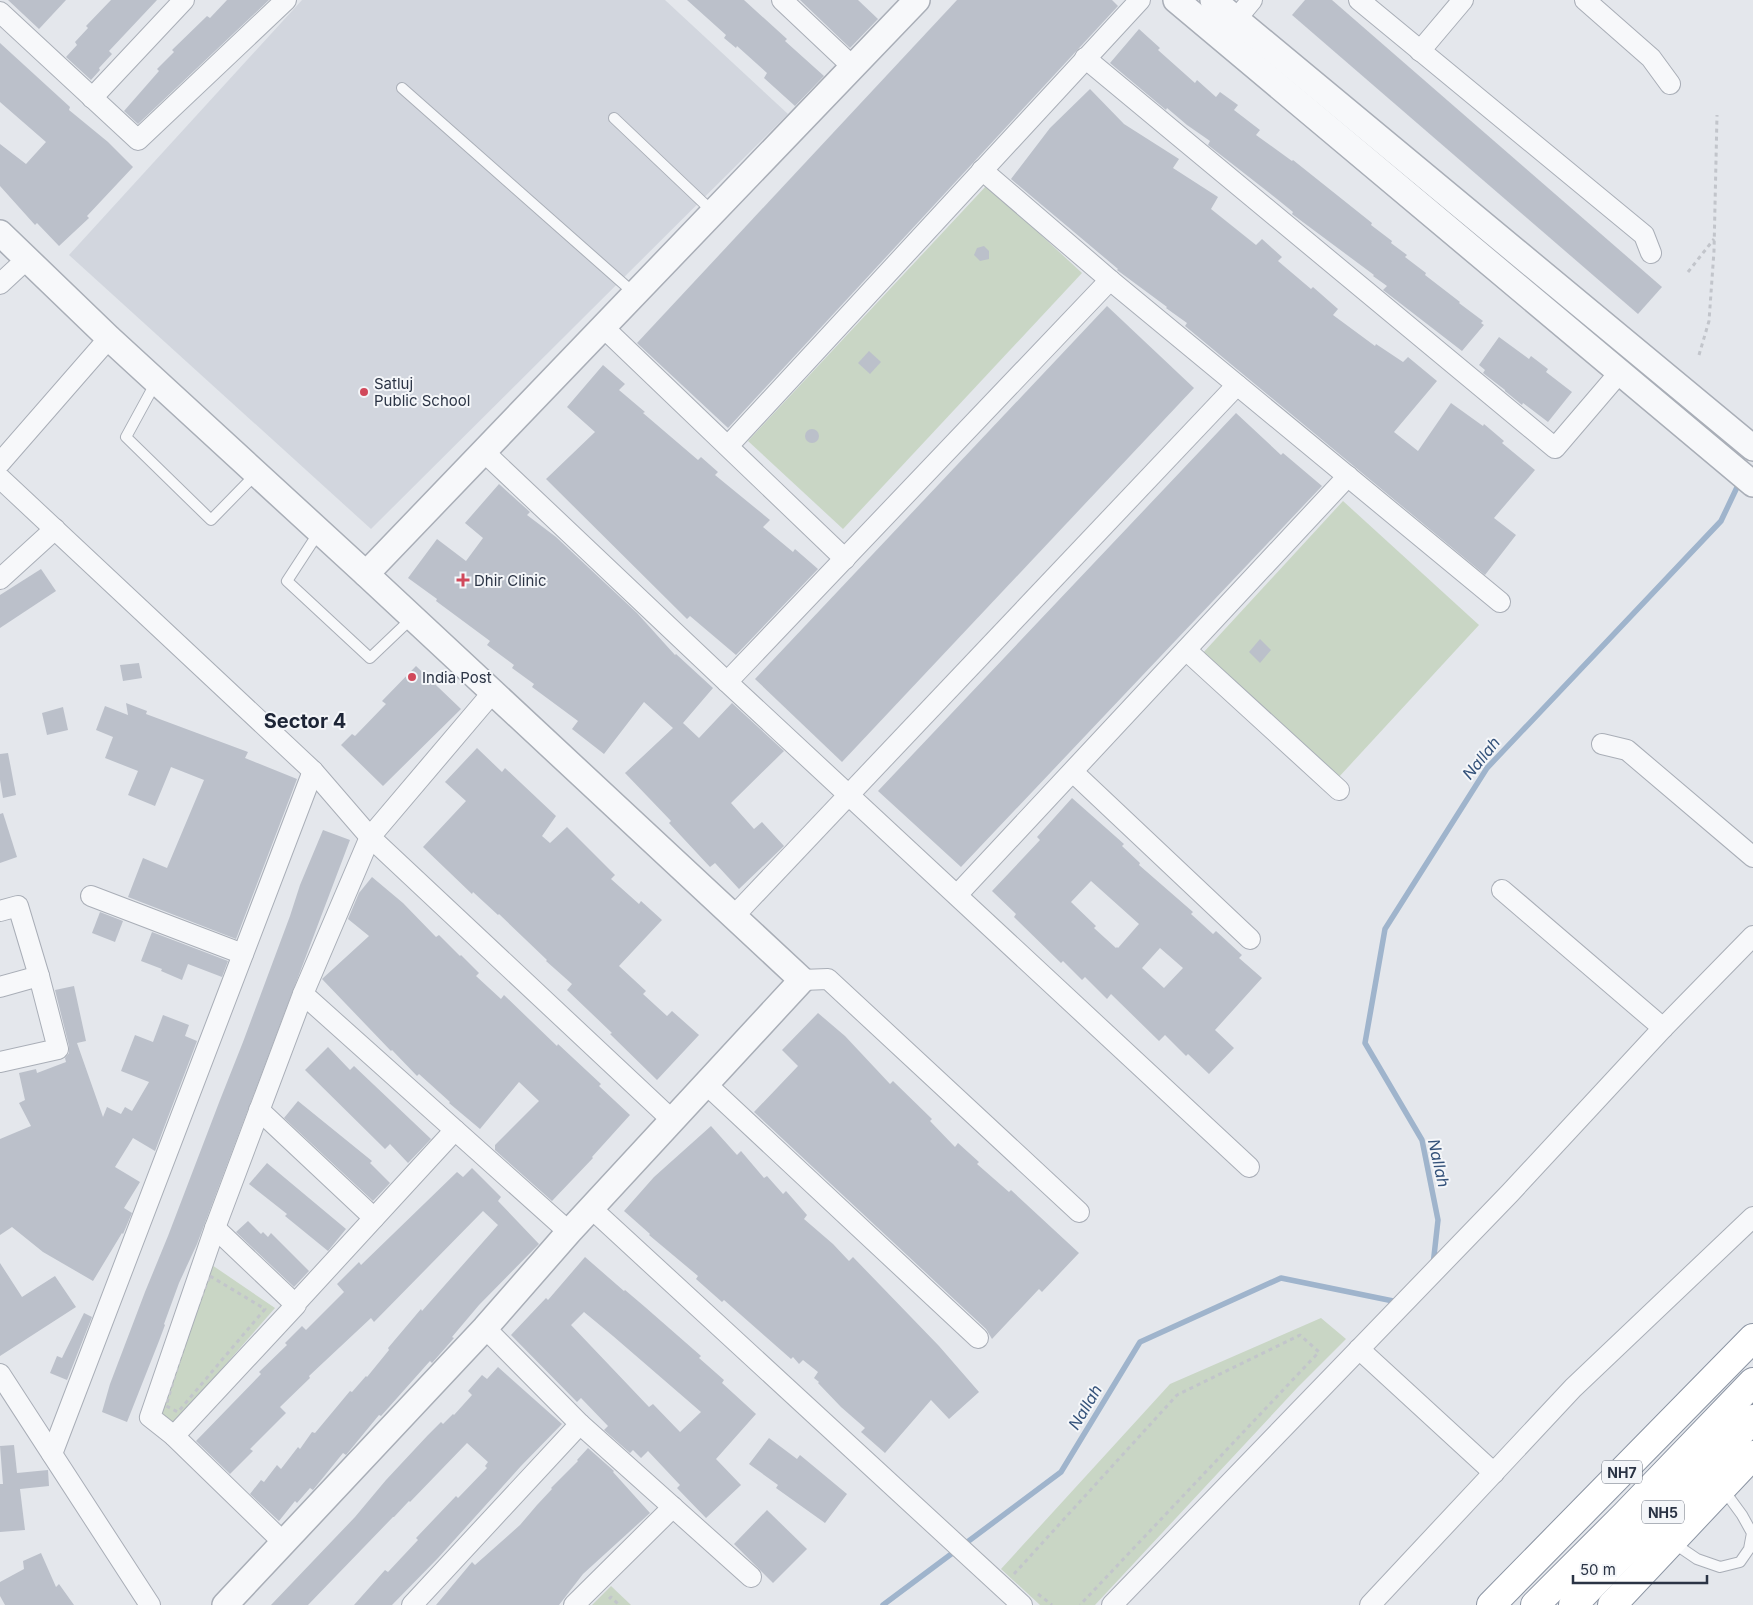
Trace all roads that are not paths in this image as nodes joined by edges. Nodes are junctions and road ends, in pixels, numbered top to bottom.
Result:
1 (184, 0) edge
2 (286, 0) edge
3 (782, 0) edge
4 (917, 0) edge
5 (1140, 0) edge
6 (1176, 0) edge
7 (1213, 0) edge
8 (1252, 0) edge
9 (1359, 0) edge
10 (1463, 0) edge
11 (1585, 0) edge
12 (0, 12) edge
13 (1229, 28) junction
14 (1420, 50) junction
15 (1085, 58) junction
16 (853, 67) junction
17 (1670, 84) dead end
18 (402, 88) dead end
19 (92, 98) junction
20 (614, 118) dead end
21 (982, 170) junction
22 (713, 212) junction
23 (0, 233) edge
24 (1651, 252) dead end
25 (28, 258) junction
26 (1110, 280) junction
27 (0, 284) edge
28 (635, 294) junction
29 (603, 327) junction
30 (109, 338) junction
31 (1620, 372) junction
32 (156, 381) junction
33 (1237, 385) junction
34 (728, 446) junction
35 (1753, 448) edge
36 (483, 451) junction
37 (0, 462) edge
38 (257, 474) junction
39 (1348, 476) junction
40 (0, 478) edge
41 (1753, 484) edge
42 (55, 530) junction
43 (320, 532) junction
44 (845, 559) junction
45 (366, 574) junction
46 (0, 579) edge
47 (1500, 602) dead end
48 (412, 617) junction
49 (1186, 650) junction
50 (727, 682) junction
51 (493, 692) junction
52 (1602, 744) dead end
53 (313, 771) junction
54 (1073, 772) junction
55 (1339, 790) dead end
56 (848, 794) junction
57 (370, 837) junction
58 (1753, 857) edge
59 (1502, 890) dead end
60 (957, 895) junction
61 (91, 896) dead end
62 (0, 911) edge
63 (733, 917) junction
64 (1753, 936) edge
65 (1250, 939) dead end
66 (243, 954) junction
67 (39, 976) junction
68 (802, 980) junction
69 (0, 987) edge
70 (303, 994) junction
71 (1663, 1028) junction
72 (0, 1062) edge
73 (706, 1084) junction
74 (259, 1110) junction
75 (672, 1120) junction
76 (455, 1130) junction
77 (1249, 1167) dead end
78 (591, 1208) junction
79 (1079, 1212) dead end
80 (1753, 1217) edge
81 (374, 1218) junction
82 (215, 1228) junction
83 (569, 1232) junction
84 (295, 1304) junction
85 (485, 1328) junction
86 (978, 1338) dead end
87 (1753, 1338) edge
88 (1359, 1350) junction
89 (0, 1374) edge
90 (1753, 1382) edge
91 (1753, 1419) edge
92 (580, 1424) junction
93 (174, 1436) junction
94 (52, 1454) junction
95 (1753, 1455) edge
96 (1494, 1473) junction
97 (1722, 1488) junction
98 (673, 1507) junction
99 (283, 1542) junction
100 (1672, 1542) junction
101 (751, 1577) dead end
102 (150, 1605) edge
103 (225, 1605) edge
104 (412, 1605) edge
105 (574, 1605) edge
106 (1022, 1605) edge
107 (1112, 1605) edge
108 (1370, 1605) edge
109 (1491, 1605) edge
110 (1535, 1605) edge
111 (1573, 1605) edge
112 (1612, 1605) edge

1 - 19 street
2 - 19 street
3 - 16 street
4 - 16 street
5 - 15 street
6 - 13 street
7 - 13 street
8 - 13 street
9 - 14 street
10 - 14 street
11 - 17 street
12 - 19 street
13 - 31 street
13 - 35 street
14 - 24 street
15 - 21 street
15 - 31 street
16 - 22 street
18 - 28 lane
20 - 22 lane
21 - 26 street
21 - 34 street
22 - 28 street
23 - 25 street
25 - 27 street
25 - 30 street
26 - 33 street
26 - 44 street
28 - 29 street
29 - 34 street
29 - 36 street
30 - 32 street
30 - 37 street
31 - 41 street
32 - 38 street
32 - 38 lane
33 - 39 street
33 - 56 street
34 - 44 street
36 - 45 street
36 - 50 street
38 - 43 street
39 - 47 street
39 - 49 street
40 - 42 street
42 - 46 street
42 - 53 street
43 - 45 street
43 - 48 lane
44 - 50 street
45 - 48 street
48 - 51 street
49 - 54 street
49 - 55 street
50 - 56 street
51 - 57 street
51 - 63 street
52 - 58 street
53 - 57 street
53 - 66 street
54 - 60 street
54 - 65 street
56 - 60 street
56 - 63 street
57 - 70 street
57 - 75 street
59 - 71 street
60 - 77 street
61 - 66 street
62 - 67 street
63 - 68 street
64 - 71 street
66 - 94 street
67 - 69 street
67 - 72 street
68 - 73 street
68 - 79 street
70 - 74 street
70 - 76 street
71 - 88 street
73 - 75 street
73 - 86 street
74 - 81 street
74 - 82 street
75 - 78 street
76 - 81 street
76 - 83 street
78 - 83 street
78 - 106 street
80 - 96 street
81 - 84 street
82 - 84 street
82 - 93 street
83 - 85 street
84 - 93 street
85 - 92 street
85 - 99 street
87 - 109 highway, NH7
88 - 96 street
88 - 107 street
89 - 94 street
90 - 110 highway, NH5
91 - 111 highway, NH5
92 - 98 street
92 - 104 street
93 - 99 street
94 - 102 street
95 - 97 highway
96 - 108 street
97 - 100 highway
97 - 100 lane
98 - 101 street
98 - 105 street
99 - 103 street
100 - 112 highway

